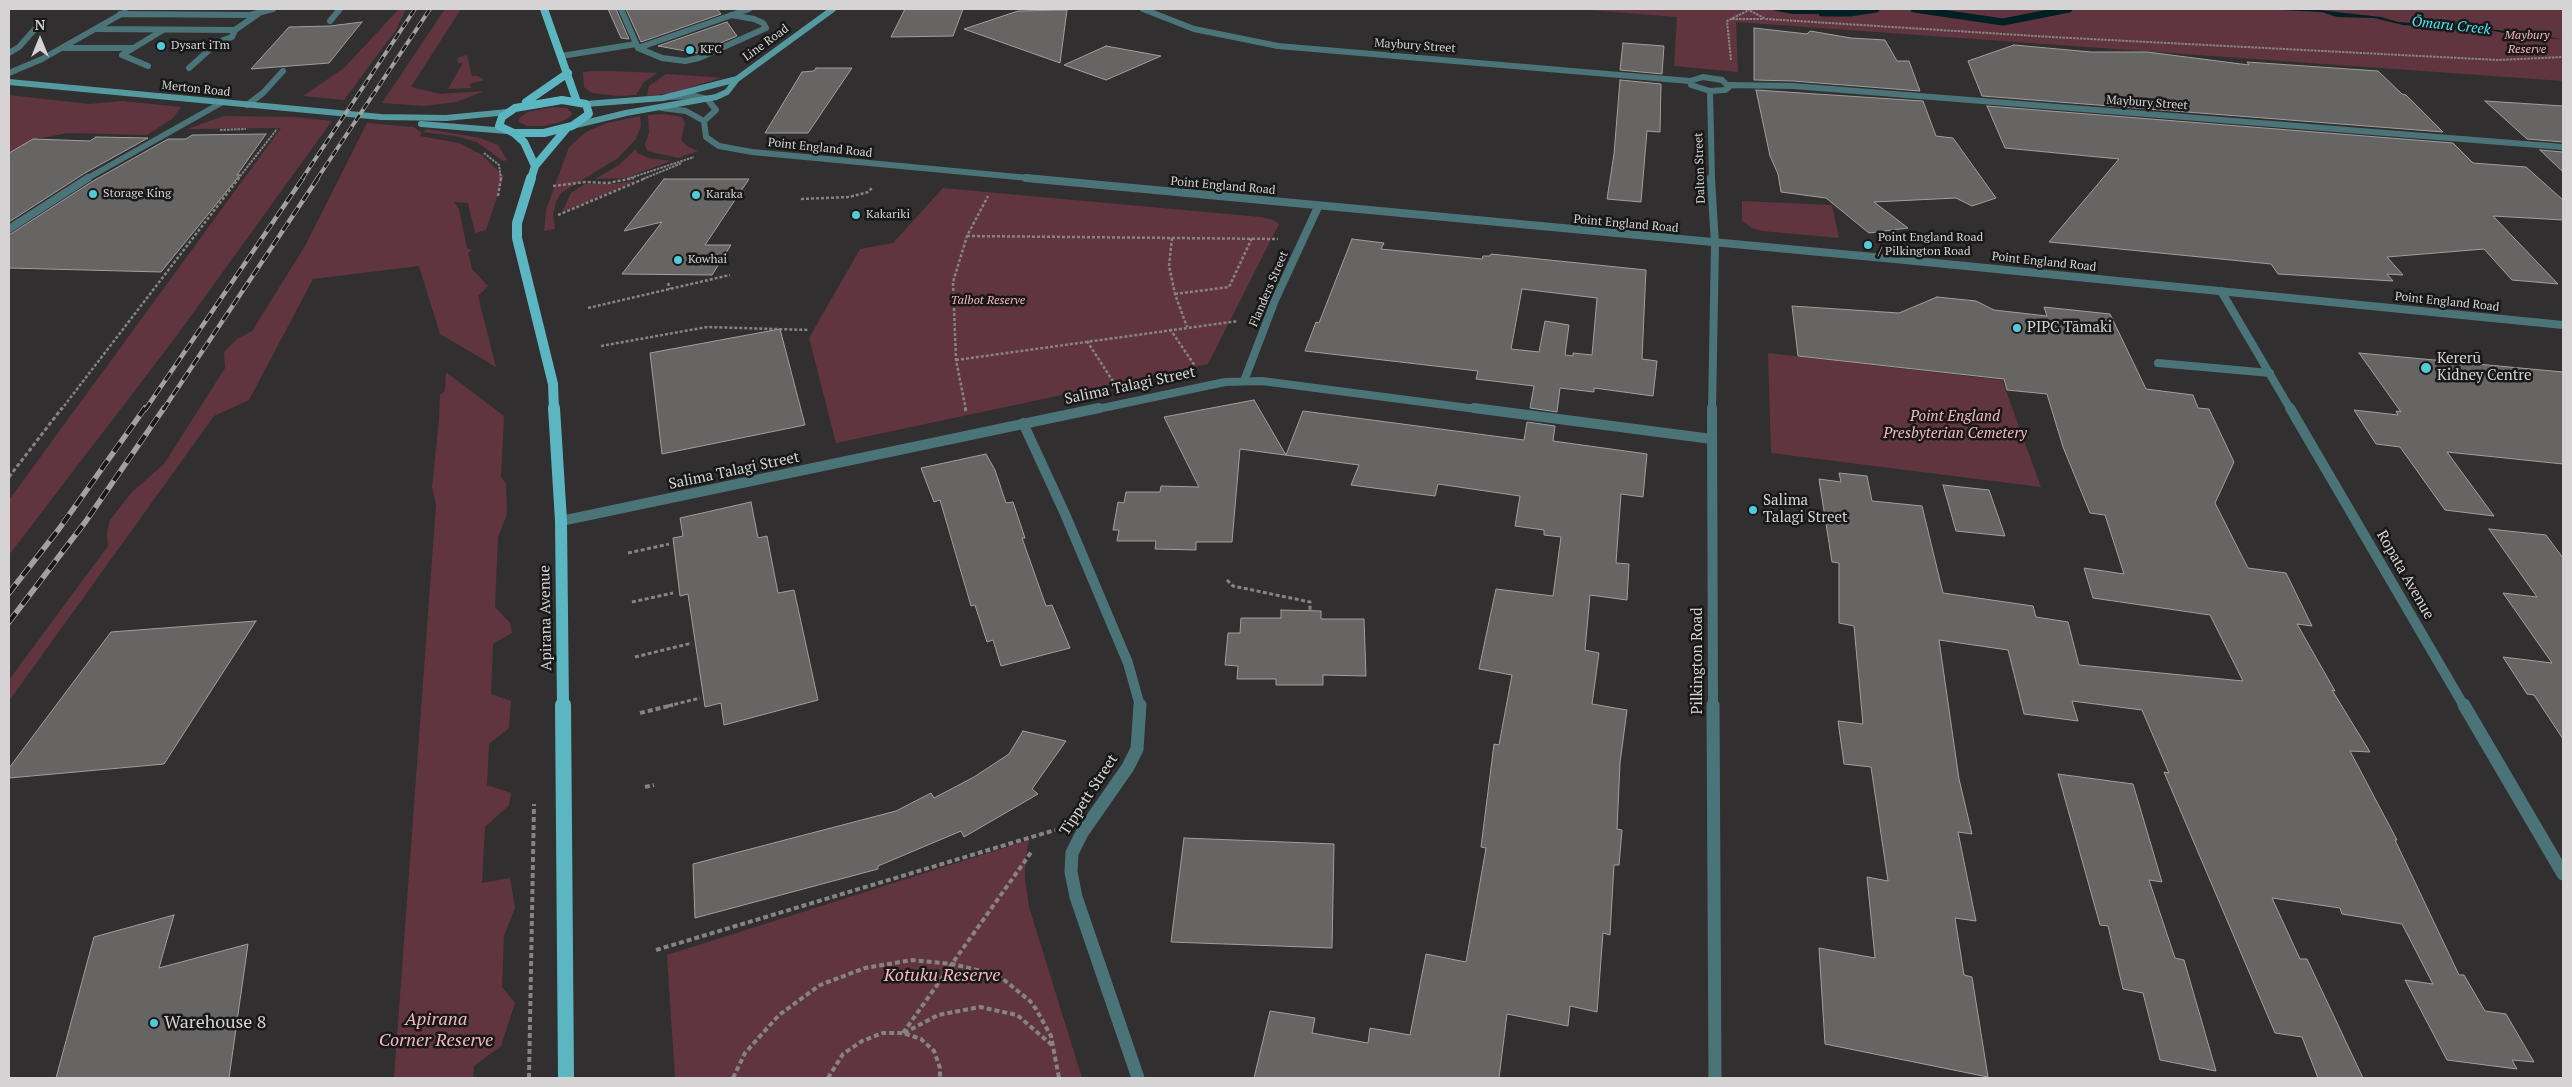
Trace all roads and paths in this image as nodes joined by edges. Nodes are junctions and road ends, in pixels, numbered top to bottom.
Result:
1 (130, 9) edge
2 (274, 9) edge
3 (340, 9) edge
4 (544, 9) edge
5 (620, 9) edge
6 (749, 9) edge
7 (833, 9) edge
8 (1143, 9) edge
9 (1747, 10) edge
10 (120, 14) junction
11 (258, 14) junction
12 (731, 15) junction
13 (1732, 19) junction
14 (1766, 19) junction
15 (330, 22) dead end
16 (96, 29) junction
17 (164, 29) junction
18 (34, 30) dead end
19 (235, 30) junction
20 (637, 46) junction
21 (63, 48) junction
22 (133, 48) junction
23 (9, 53) edge
24 (561, 56) junction
25 (2563, 57) edge
26 (1732, 64) dead end
27 (148, 66) dead end
28 (189, 68) dead end
29 (283, 71) dead end
30 (9, 73) edge
31 (568, 74) junction
32 (737, 79) junction
33 (1690, 81) junction
34 (9, 82) edge
35 (1729, 85) junction
36 (1710, 92) junction
37 (663, 98) junction
38 (707, 99) junction
39 (221, 103) junction
40 (581, 103) junction
41 (247, 105) junction
42 (662, 108) junction
43 (512, 110) junction
44 (381, 118) junction
45 (704, 121) junction
46 (569, 127) junction
47 (249, 129) dead end
48 (268, 129) dead end
49 (211, 130) dead end
50 (510, 132) junction
51 (2563, 147) edge
52 (696, 157) dead end
53 (682, 163) dead end
54 (536, 166) junction
55 (500, 169) dead end
56 (553, 186) dead end
57 (874, 186) dead end
58 (991, 190) dead end
59 (860, 195) junction
60 (802, 199) dead end
61 (859, 199) dead end
62 (496, 204) dead end
63 (1318, 207) junction
64 (558, 216) dead end
65 (9, 228) edge
66 (967, 236) junction
67 (1172, 238) junction
68 (1252, 238) junction
69 (1278, 239) dead end
70 (1715, 244) junction
71 (730, 275) dead end
72 (668, 283) dead end
73 (670, 289) junction
74 (2221, 291) junction
75 (1175, 294) junction
76 (588, 308) dead end
77 (1238, 321) dead end
78 (2563, 325) edge
79 (1188, 327) junction
80 (1170, 329) junction
81 (809, 330) dead end
82 (1088, 341) junction
83 (601, 346) dead end
84 (956, 360) junction
85 (2158, 363) dead end
86 (1198, 370) dead end
87 (2270, 373) junction
88 (1244, 381) junction
89 (1117, 388) dead end
90 (968, 419) dead end
91 (1023, 423) junction
92 (1712, 439) junction
93 (9, 477) edge
94 (561, 521) junction
95 (669, 544) dead end
96 (628, 553) dead end
97 (1227, 580) dead end
98 (673, 593) dead end
99 (632, 602) dead end
100 (1310, 610) dead end
101 (692, 643) dead end
102 (635, 657) dead end
103 (700, 698) dead end
104 (640, 713) dead end
105 (654, 785) dead end
106 (645, 787) dead end
107 (534, 799) dead end
108 (1060, 829) dead end
109 (1032, 851) dead end
110 (2563, 874) edge
111 (656, 950) dead end
112 (952, 964) junction
113 (903, 1033) junction
114 (1054, 1046) junction
115 (529, 1078) edge
116 (566, 1078) edge
117 (733, 1078) edge
118 (828, 1078) edge
119 (940, 1078) edge
120 (1059, 1078) edge
121 (1138, 1078) edge
122 (1715, 1078) edge

1 - 10 street
2 - 11 street
3 - 15 street
4 - 24 main road
5 - 20 street
6 - 12 street
7 - 32 main road, Line Road
8 - 33 street, Maybury Street
9 - 13 path
9 - 14 path
10 - 11 street
10 - 16 street
11 - 19 street
12 - 20 street
12 - 20 street
13 - 14 path
13 - 26 path
14 - 25 path
16 - 17 street
16 - 21 street
17 - 19 street
17 - 22 street
18 - 23 street
19 - 28 street
20 - 24 street
21 - 22 street
21 - 30 street
22 - 27 street
24 - 31 main road
29 - 41 street
31 - 40 main road
31 - 43 main road
32 - 37 main road, Line Road
32 - 38 main road, Line Road
33 - 35 street
33 - 36 street
34 - 39 main road, Merton Road
35 - 36 street
35 - 51 street, Maybury Street
36 - 70 street, Dalton Street
37 - 38 street
37 - 40 main road, Line Road
38 - 42 main road, Line Road
38 - 45 street
39 - 41 main road, Merton Road
39 - 65 street
40 - 43 main road
40 - 46 main road, Apirana Avenue
41 - 44 main road, Merton Road
42 - 45 street
42 - 46 main road, Line Road
43 - 44 main road, Merton Road
43 - 50 main road
44 - 50 main road, Merton Road
45 - 63 street, Point England Road
46 - 50 main road
46 - 54 main road, Apirana Avenue
47 - 49 path
48 - 93 path
50 - 54 main road
52 - 56 path
53 - 64 path
54 - 94 main road, Apirana Avenue
55 - 62 path
57 - 59 path
58 - 66 path
59 - 60 path
59 - 61 path
63 - 70 street, Point England Road
63 - 88 street, Flanders Street
66 - 67 path
66 - 84 path
67 - 68 path
67 - 75 path
68 - 69 path
68 - 75 path
70 - 74 street, Point England Road
70 - 92 street, Pilkington Road
71 - 73 path
72 - 73 path
73 - 76 path
74 - 78 street, Point England Road
74 - 87 street, Ropata Avenue
75 - 79 path
77 - 79 path
79 - 80 path
80 - 82 path
80 - 86 path
81 - 83 path
82 - 84 path
82 - 89 path
84 - 90 path
85 - 87 street
87 - 110 street, Ropata Avenue
88 - 91 street, Salima Talagi Street
88 - 92 street, Salima Talagi Street
91 - 94 street, Salima Talagi Street
91 - 121 street, Tippett Street
92 - 122 street, Pilkington Road
94 - 116 main road, Apirana Avenue
95 - 96 path
97 - 100 path
98 - 99 path
101 - 102 path
103 - 104 path
105 - 106 path
107 - 115 path
108 - 111 path
109 - 112 path
112 - 113 path
112 - 114 path
112 - 117 path
113 - 114 path
113 - 118 path
113 - 119 path
114 - 120 path

